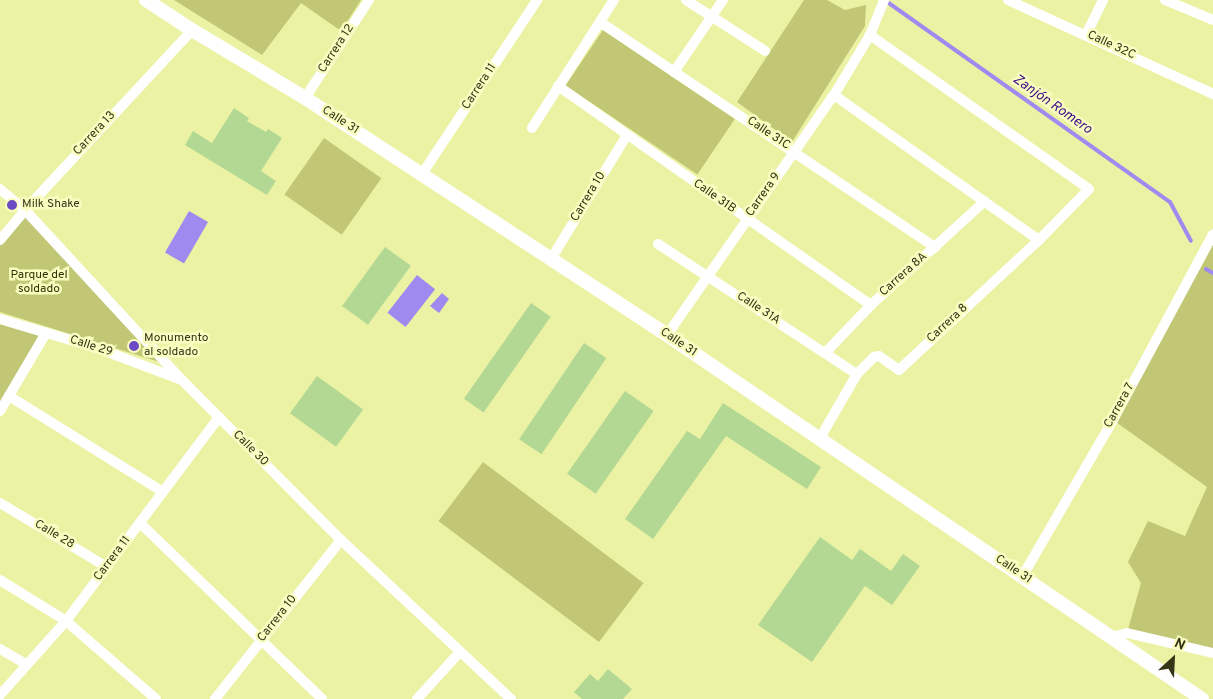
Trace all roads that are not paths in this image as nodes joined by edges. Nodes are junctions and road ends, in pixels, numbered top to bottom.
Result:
1 (146, 0) edge
2 (369, 0) edge
3 (537, 0) edge
4 (614, 0) edge
5 (686, 0) edge
6 (723, 0) edge
7 (884, 0) edge
8 (1008, 0) edge
9 (1103, 0) edge
10 (1165, 0) edge
11 (712, 17) junction
12 (1213, 20) edge
13 (600, 22) junction
14 (192, 30) junction
15 (870, 35) junction
16 (1086, 35) junction
17 (766, 51) dead end
18 (674, 72) junction
19 (558, 86) junction
20 (1213, 94) edge
21 (834, 95) junction
22 (305, 98) junction
23 (532, 128) dead end
24 (627, 135) junction
25 (794, 152) junction
26 (422, 174) junction
27 (0, 189) edge
28 (985, 201) junction
29 (25, 210) junction
30 (747, 220) junction
31 (1213, 234) edge
32 (0, 240) edge
33 (1039, 240) junction
34 (658, 244) dead end
35 (935, 247) junction
36 (552, 259) junction
37 (708, 277) junction
38 (871, 305) junction
39 (0, 319) edge
40 (46, 333) junction
41 (667, 335) junction
42 (826, 352) junction
43 (858, 374) junction
44 (181, 380) junction
45 (9, 396) junction
46 (0, 411) edge
47 (219, 417) junction
48 (820, 438) junction
49 (163, 492) junction
50 (0, 503) edge
51 (140, 523) junction
52 (341, 540) junction
53 (107, 567) junction
54 (1022, 576) junction
55 (0, 580) edge
56 (66, 621) junction
57 (1111, 637) junction
58 (262, 640) junction
59 (0, 649) edge
60 (460, 653) junction
61 (1213, 653) edge
62 (26, 664) junction
63 (0, 695) edge
64 (156, 699) edge
65 (215, 699) edge
66 (322, 699) edge
67 (417, 699) edge
68 (511, 699) edge
69 (1202, 699) edge

1 - 14 main road, Calle 31
2 - 22 street, Carrera 12
3 - 26 street, Carrera 11
4 - 13 street
5 - 11 street
6 - 11 street
7 - 15 street, Carrera 9
8 - 16 street, Calle 32C
9 - 16 street
10 - 12 street
11 - 17 street
11 - 18 street
13 - 18 street, Calle 31C
13 - 19 street
14 - 22 main road, Calle 31
14 - 29 street, Carrera 13
15 - 21 street, Carrera 9
15 - 33 street, Carrera 8
16 - 20 street, Calle 32C
18 - 25 street, Calle 31C
19 - 23 street
19 - 24 street, Calle 31B
21 - 25 street, Carrera 9
21 - 28 street
22 - 26 main road, Calle 31
24 - 30 street, Calle 31B
24 - 36 street, Carrera 10
25 - 30 street, Carrera 9
25 - 35 street, Calle 31C
26 - 36 main road, Calle 31
27 - 29 street, Calle 30
28 - 33 street
28 - 35 street, Carrera 8A
29 - 32 street, Carrera 13
29 - 44 street, Calle 30
30 - 37 street, Carrera 9
30 - 38 street, Calle 31B
31 - 54 street, Carrera 7
33 - 43 street, Carrera 8
34 - 37 street, Calle 31A
35 - 38 street, Carrera 8A
36 - 41 main road, Calle 31
37 - 41 street, Carrera 9
37 - 42 street, Calle 31A
38 - 42 street, Carrera 8A
39 - 40 street, Calle 29
40 - 44 street, Calle 29
40 - 45 street
41 - 48 main road, Calle 31
42 - 43 street, Calle 31A
43 - 48 street, Carrera 8
44 - 47 street, Calle 30
45 - 46 street
45 - 49 street
47 - 49 street, Carrera 11
47 - 52 street, Calle 30
48 - 54 main road, Calle 31
49 - 51 street, Carrera 11
50 - 53 street, Calle 28
51 - 53 street, Carrera 11
51 - 58 street
52 - 58 street, Carrera 10
52 - 60 street, Calle 30
53 - 56 street, Carrera 11
54 - 57 main road, Calle 31
55 - 56 street
56 - 62 street, Carrera 11
56 - 64 street
57 - 61 street
57 - 69 main road, Calle 31
58 - 65 street, Carrera 10
58 - 66 street
59 - 62 street
60 - 67 street
60 - 68 street, Calle 30
62 - 63 street, Carrera 11

